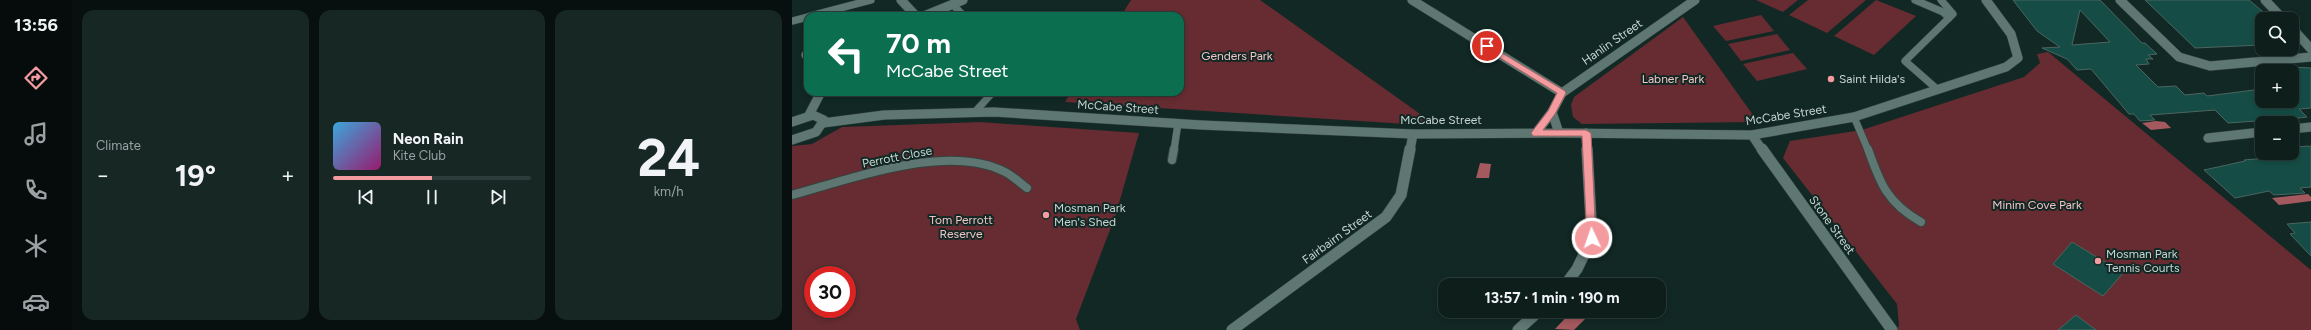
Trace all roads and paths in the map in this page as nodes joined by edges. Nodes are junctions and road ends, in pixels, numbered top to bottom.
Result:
1 (871, 0) edge
2 (901, 0) edge
3 (963, 0) edge
4 (1412, 0) edge
5 (1694, 0) edge
6 (1916, 0) edge
7 (1941, 0) edge
8 (1986, 0) edge
9 (2120, 0) edge
10 (2265, 0) edge
11 (952, 4) junction
12 (824, 12) edge
13 (912, 12) edge
14 (933, 12) edge
15 (960, 12) edge
16 (2276, 12) edge
17 (804, 17) edge
18 (793, 18) edge
19 (1949, 18) junction
20 (2299, 36) edge
21 (2311, 49) edge
22 (2311, 57) edge
23 (1938, 90) junction
24 (1562, 93) junction
25 (819, 96) edge
26 (989, 96) edge
27 (1552, 112) junction
28 (974, 113) junction
29 (809, 116) junction
30 (1854, 117) junction
31 (792, 122) edge
32 (823, 123) junction
33 (1178, 123) junction
34 (2311, 127) edge
35 (2299, 128) edge
36 (1536, 133) junction
37 (1559, 133) junction
38 (1586, 133) junction
39 (2255, 133) edge
40 (1413, 134) junction
41 (1752, 135) junction
42 (2208, 138) dead end
43 (793, 141) edge
44 (1172, 160) dead end
45 (1027, 188) dead end
46 (792, 195) edge
47 (1921, 222) dead end
48 (1570, 278) edge
49 (1531, 318) edge
50 (1232, 330) edge
51 (1518, 330) edge
52 (1892, 330) edge

1 - 12 lane
2 - 13 street
3 - 11 street
4 - 24 street
5 - 24 street, Hanlin Street
6 - 19 lane
7 - 19 lane
8 - 23 street, McCabe Street
9 - 22 street
10 - 16 street
11 - 14 street
11 - 15 lane
17 - 18 lane
19 - 23 lane
20 - 21 street
23 - 30 street, McCabe Street
24 - 27 street, Hanlin Street
25 - 29 street
26 - 28 lane
27 - 36 street, Hanlin Street
27 - 37 street
28 - 32 street, McCabe Street
28 - 33 street, McCabe Street
29 - 31 street
29 - 32 street
30 - 41 street, McCabe Street
30 - 47 lane
32 - 43 street
33 - 40 street, McCabe Street
33 - 44 lane
34 - 35 street
36 - 37 street, McCabe Street
36 - 40 street, McCabe Street
37 - 38 street, McCabe Street
38 - 41 street, McCabe Street
38 - 48 street
39 - 42 street
40 - 50 street, Fairbairn Street
41 - 52 street, Stone Street
45 - 46 lane, Perrott Close
49 - 51 street

